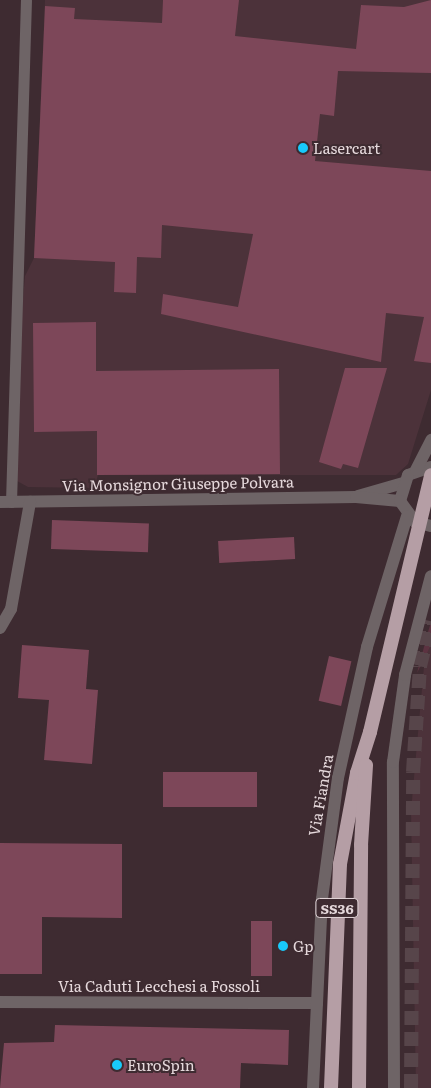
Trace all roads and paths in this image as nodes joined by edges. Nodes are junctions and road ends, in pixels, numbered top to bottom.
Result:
1 (26, 0) edge
2 (431, 440) edge
3 (431, 467) edge
4 (416, 470) junction
5 (431, 475) edge
6 (402, 483) junction
7 (356, 497) junction
8 (400, 501) junction
9 (5, 502) edge
10 (30, 502) junction
11 (407, 516) junction
12 (431, 526) edge
13 (431, 576) edge
14 (0, 628) edge
15 (370, 732) junction
16 (0, 1002) edge
17 (317, 1003) junction
18 (313, 1088) edge
19 (331, 1088) edge
20 (359, 1088) edge
21 (394, 1088) edge

1 - 9 lane
2 - 4 street
3 - 4 street
4 - 6 street
5 - 15 highway, SS36, bridge
6 - 7 street, Via Monsignor Giuseppe Polvara
6 - 8 street
7 - 8 street, Via Monsignor Giuseppe Polvara
7 - 10 street, Via Monsignor Giuseppe Polvara
8 - 11 street
9 - 10 street, Via Monsignor Giuseppe Polvara
10 - 14 street
11 - 12 street
11 - 17 street, Via Fiandra
13 - 21 street
15 - 19 highway, SS36
15 - 20 highway, SS36
16 - 17 street, Via Caduti Lecchesi a Fossoli
17 - 18 street, Via Fiandra

